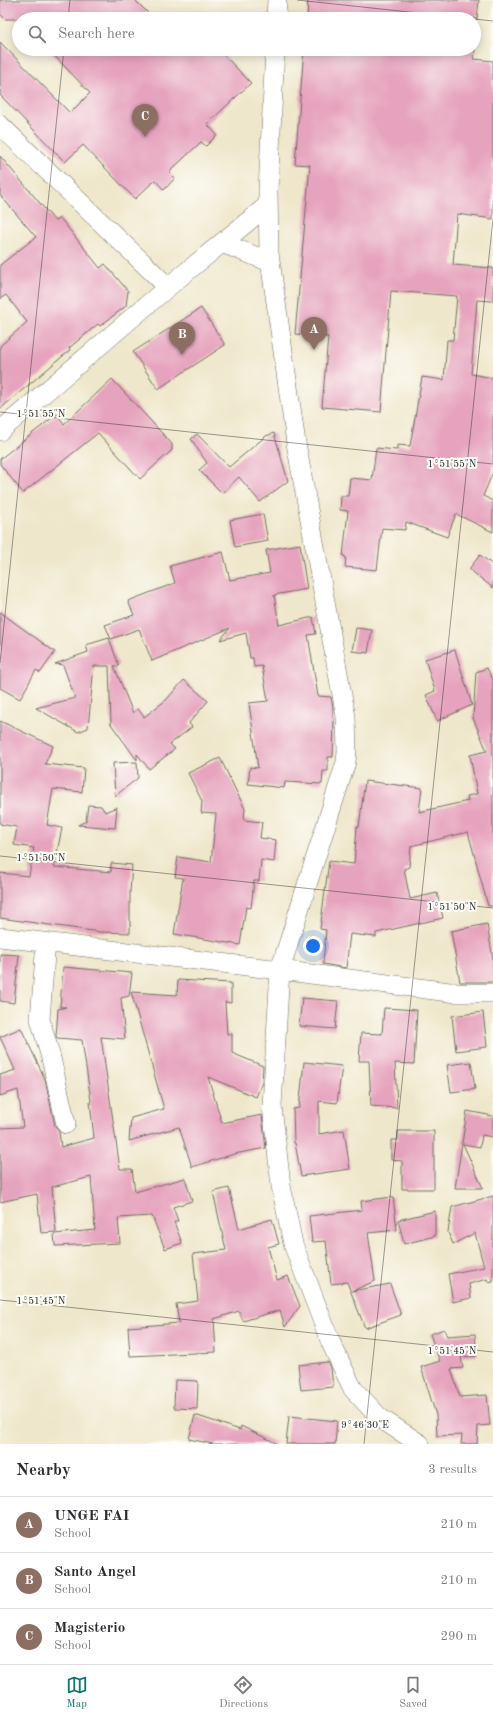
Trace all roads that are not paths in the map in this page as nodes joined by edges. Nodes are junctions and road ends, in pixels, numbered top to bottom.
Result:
1 (277, 0) edge
2 (276, 12) edge
3 (275, 56) edge
4 (0, 125) edge
5 (268, 204) junction
6 (222, 243) junction
7 (270, 262) junction
8 (168, 287) junction
9 (0, 431) edge
10 (0, 937) edge
11 (46, 942) junction
12 (280, 970) junction
13 (493, 993) edge
14 (66, 1124) dead end
15 (420, 1444) edge

1 - 2 street
3 - 5 street
4 - 8 street
5 - 6 street
5 - 7 street
6 - 7 street
6 - 8 street
7 - 12 street
8 - 9 street
10 - 11 street
11 - 12 street
11 - 14 street
12 - 13 street
12 - 15 street

